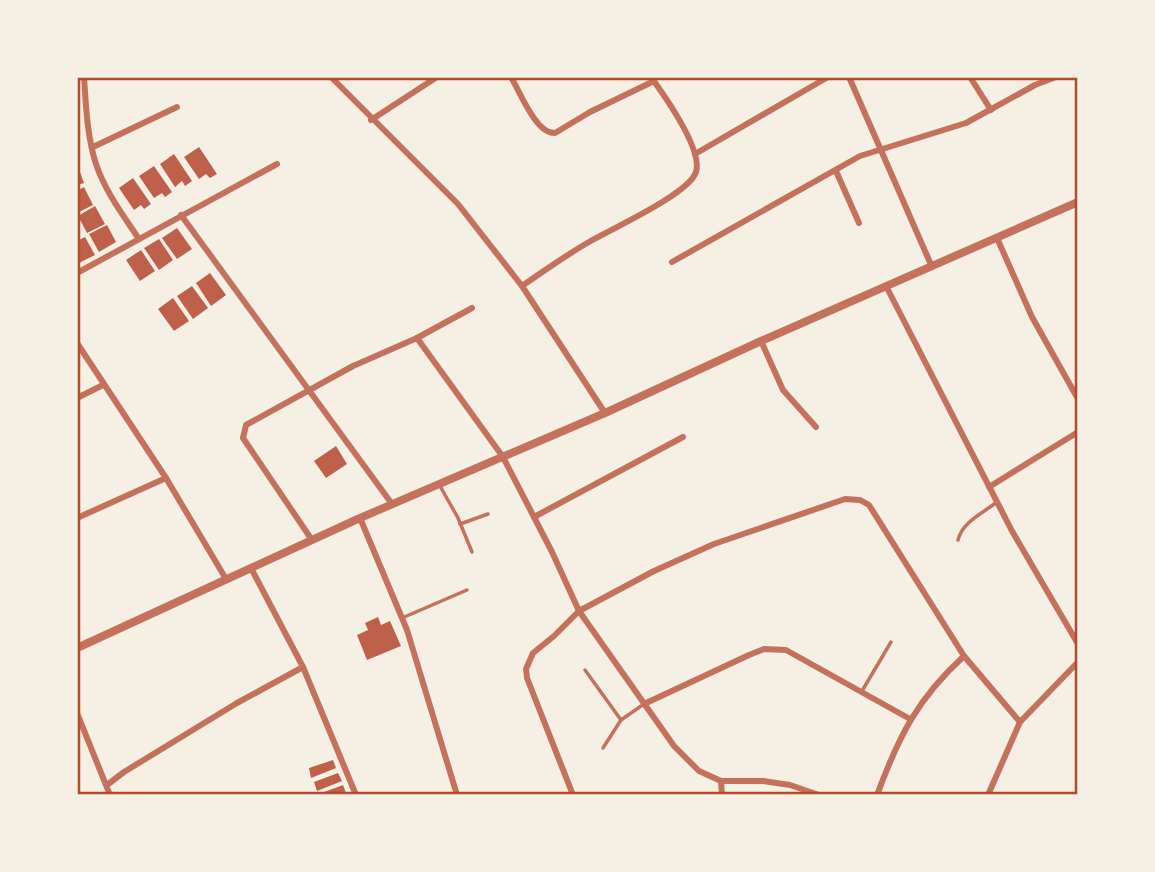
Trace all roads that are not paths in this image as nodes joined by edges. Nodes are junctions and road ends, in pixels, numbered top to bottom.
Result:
1 (84, 77) edge
2 (331, 77) edge
3 (437, 77) edge
4 (511, 77) edge
5 (828, 77) edge
6 (849, 77) edge
7 (970, 77) edge
8 (1056, 77) edge
9 (652, 79) edge
10 (177, 107) dead end
11 (991, 110) junction
12 (371, 120) junction
13 (93, 147) junction
14 (879, 150) junction
15 (695, 154) junction
16 (277, 164) dead end
17 (836, 171) junction
18 (1078, 202) edge
19 (181, 215) junction
20 (859, 223) dead end
21 (998, 238) junction
22 (139, 239) junction
23 (671, 262) dead end
24 (932, 267) junction
25 (77, 273) edge
26 (522, 286) junction
27 (886, 286) junction
28 (472, 308) dead end
29 (417, 338) junction
30 (761, 341) junction
31 (77, 343) edge
32 (103, 384) junction
33 (310, 389) junction
34 (77, 398) edge
35 (1078, 399) edge
36 (605, 413) junction
37 (816, 427) dead end
38 (1078, 432) edge
39 (683, 437) dead end
40 (503, 457) junction
41 (166, 478) junction
42 (439, 484) junction
43 (989, 486) junction
44 (997, 502) junction
45 (393, 504) junction
46 (488, 514) dead end
47 (534, 517) junction
48 (77, 518) edge
49 (360, 518) junction
50 (460, 524) junction
51 (312, 540) junction
52 (958, 540) dead end
53 (472, 552) dead end
54 (251, 568) junction
55 (226, 579) junction
56 (467, 590) dead end
57 (579, 611) junction
58 (402, 618) junction
59 (891, 642) dead end
60 (1078, 644) edge
61 (77, 648) edge
62 (964, 656) junction
63 (1078, 662) edge
64 (303, 667) junction
65 (585, 670) dead end
66 (861, 692) junction
67 (644, 704) junction
68 (77, 712) edge
69 (910, 719) junction
70 (621, 720) junction
71 (1020, 722) junction
72 (603, 748) dead end
73 (721, 781) junction
74 (107, 785) junction
75 (110, 795) edge
76 (356, 795) edge
77 (457, 795) edge
78 (573, 795) edge
79 (722, 795) edge
80 (819, 795) edge
81 (877, 795) edge
82 (988, 795) edge

1 - 13 street
2 - 12 street
3 - 12 street
4 - 9 street
5 - 15 street
6 - 14 street
7 - 11 street
8 - 11 street
9 - 15 street
10 - 13 street
11 - 14 street
12 - 26 street
13 - 22 street
14 - 17 street
14 - 24 street
15 - 26 street
16 - 19 street
17 - 20 street
17 - 23 street
18 - 21 street
19 - 22 street
19 - 33 street
21 - 24 street
21 - 35 street
22 - 25 street
24 - 27 street
26 - 36 street
27 - 30 street
27 - 43 street
28 - 29 street
29 - 33 street
29 - 40 street
30 - 36 street
30 - 37 street
31 - 32 street
32 - 34 street
32 - 41 street
33 - 45 street
33 - 51 street
36 - 40 street
38 - 43 street
39 - 47 street
40 - 42 street
40 - 47 street
41 - 48 street
41 - 55 street
42 - 45 street
42 - 50 lane
43 - 44 street
44 - 52 lane
44 - 60 street
45 - 49 street
46 - 50 lane
47 - 57 street
49 - 51 street
49 - 58 street
50 - 53 lane
51 - 54 street
54 - 55 street
54 - 64 street
55 - 61 street
56 - 58 lane
57 - 62 street
57 - 67 street
57 - 78 street
58 - 77 street
59 - 66 lane
62 - 69 street
62 - 71 street
63 - 71 street
64 - 74 street
64 - 76 street
65 - 70 lane
66 - 67 street
66 - 69 street
67 - 70 lane
67 - 73 street
68 - 74 street
69 - 81 street
70 - 72 lane
71 - 82 street
73 - 79 street
73 - 80 street
74 - 75 street

